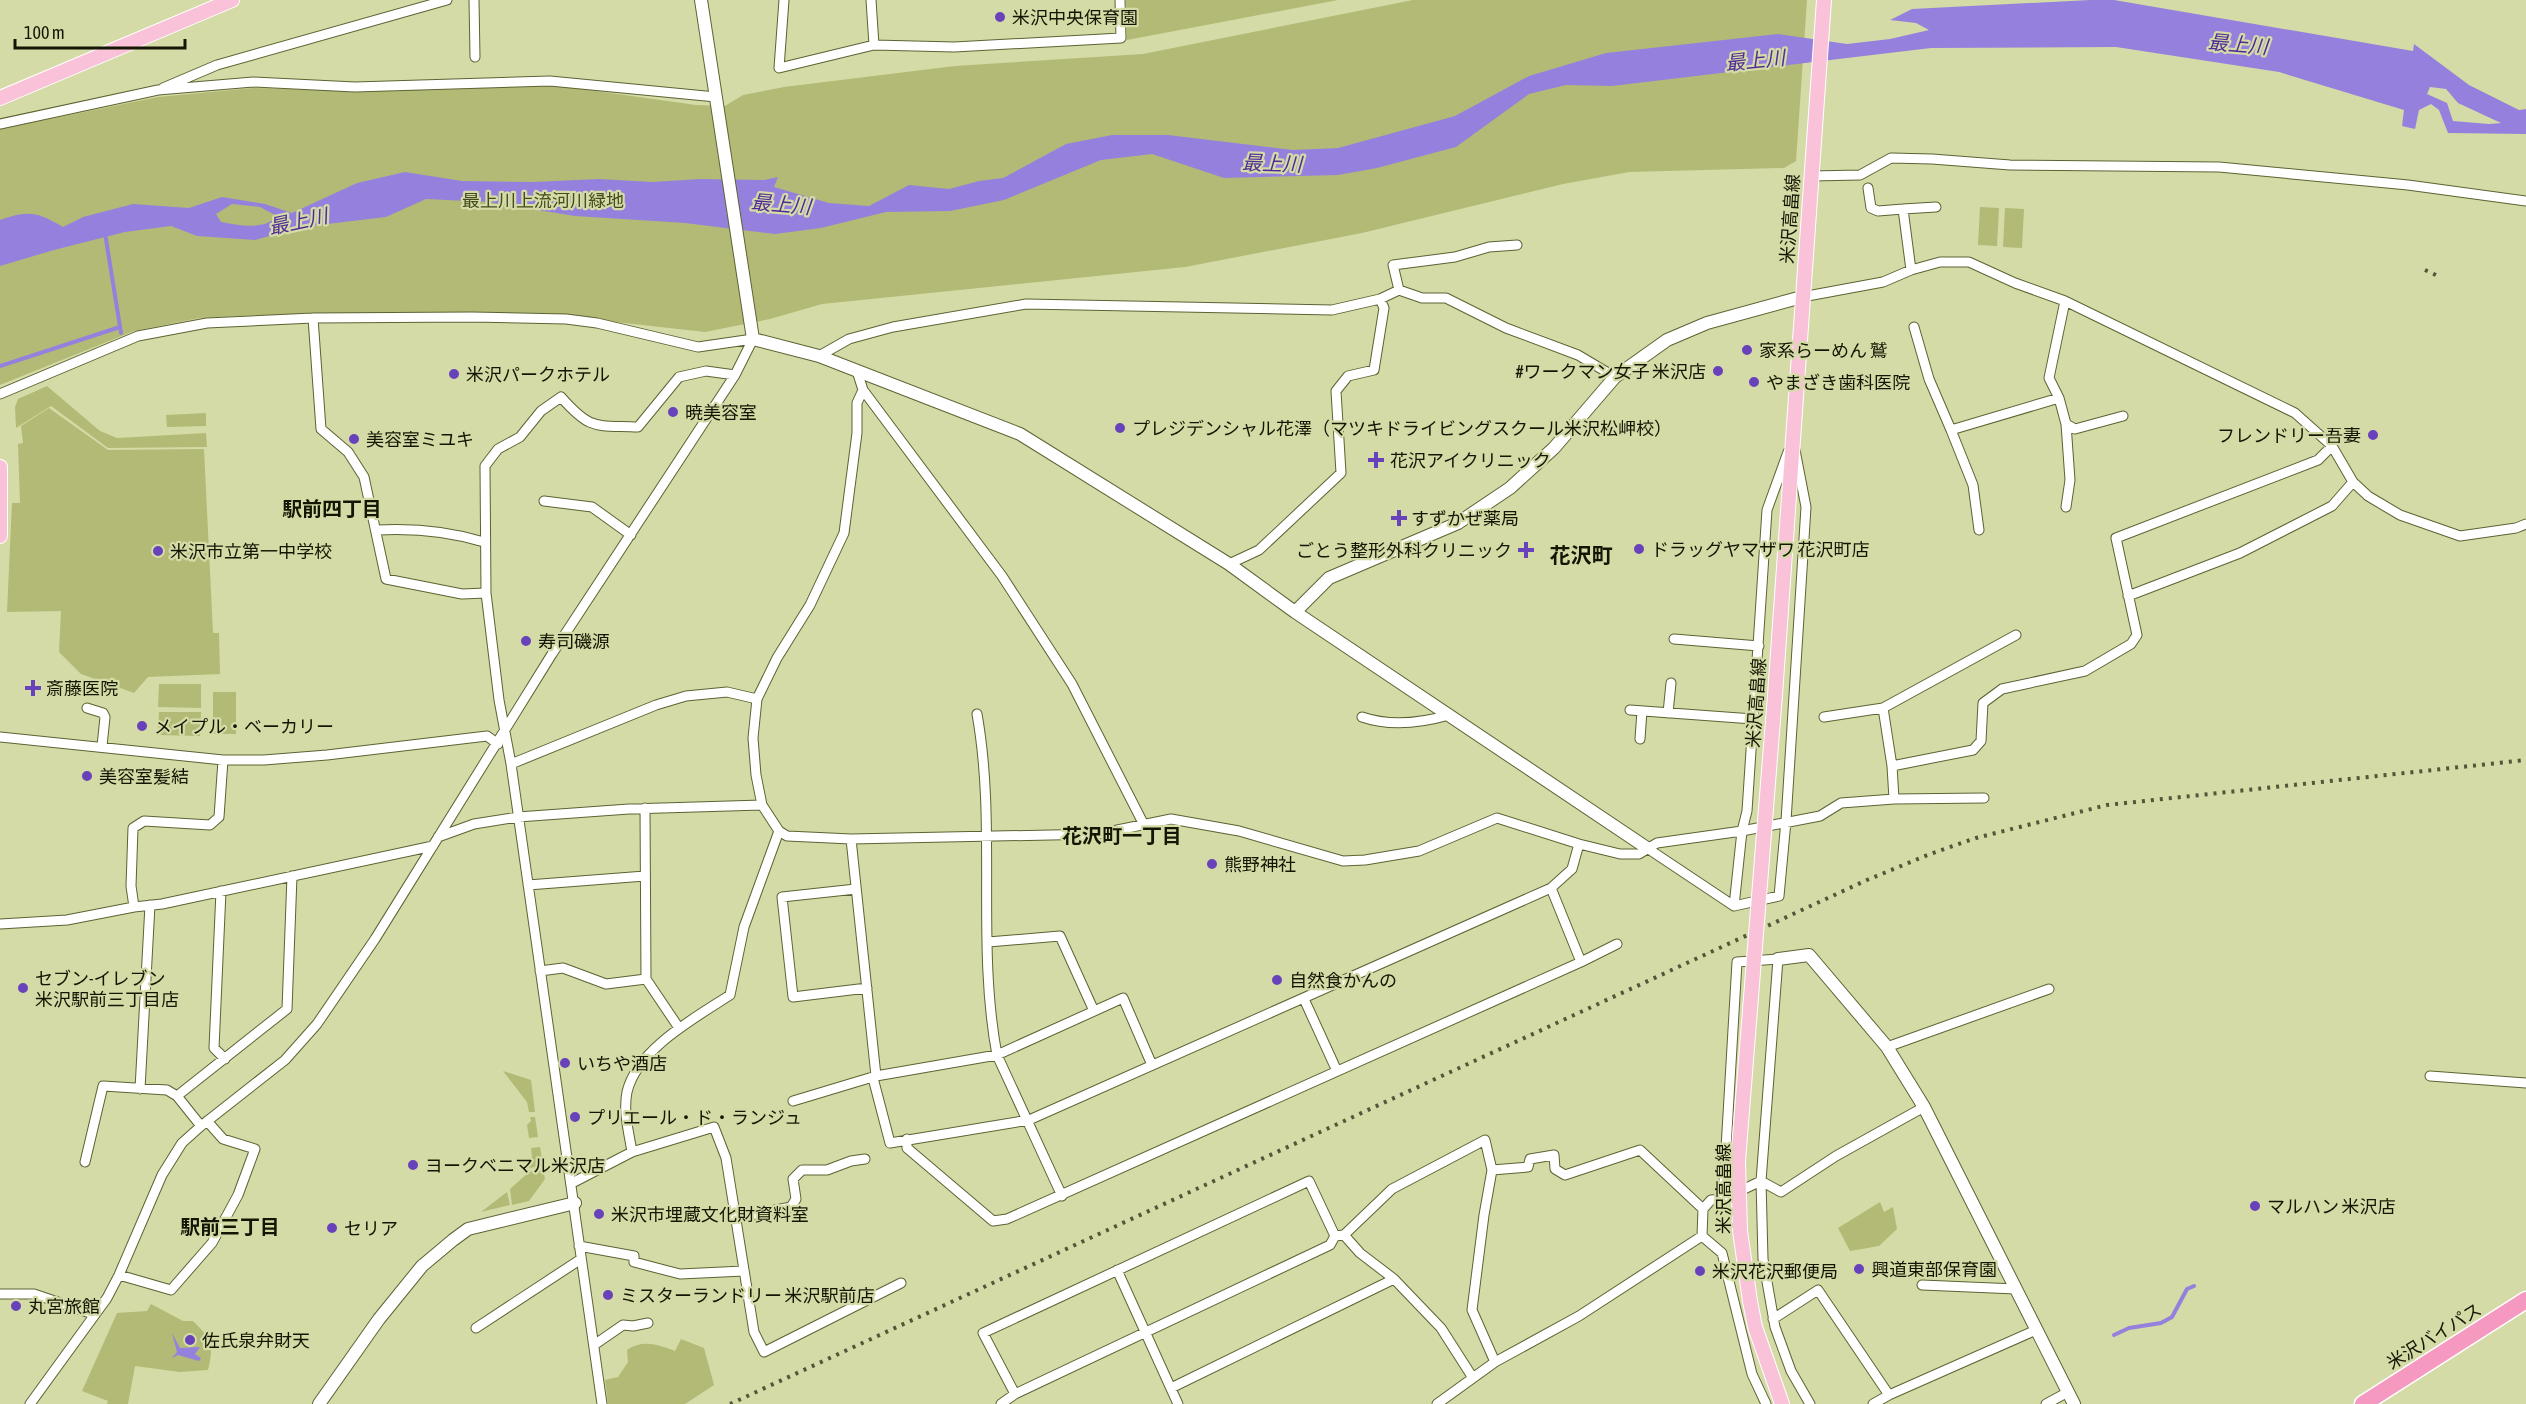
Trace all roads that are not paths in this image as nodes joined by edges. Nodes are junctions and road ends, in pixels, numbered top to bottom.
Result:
1 (232, 0) edge
2 (447, 0) edge
3 (474, 0) edge
4 (701, 0) edge
5 (784, 0) edge
6 (871, 0) edge
7 (1119, 0) edge
8 (1824, 0) edge
9 (874, 45) junction
10 (475, 57) dead end
11 (158, 90) junction
12 (716, 97) junction
13 (0, 98) edge
14 (0, 124) edge
15 (1811, 177) junction
16 (1868, 188) dead end
17 (2526, 201) edge
18 (1936, 207) dead end
19 (1903, 210) junction
20 (1517, 245) dead end
21 (1911, 270) junction
22 (1399, 290) junction
23 (1802, 297) junction
24 (1380, 299) junction
25 (2066, 302) junction
26 (313, 318) junction
27 (1914, 327) dead end
28 (753, 339) junction
29 (819, 356) junction
30 (857, 372) junction
31 (735, 375) junction
32 (1615, 376) junction
33 (863, 390) junction
34 (0, 394) edge
35 (2058, 398) junction
36 (2123, 416) dead end
37 (2066, 424) junction
38 (1951, 430) junction
39 (1793, 440) junction
40 (2332, 446) junction
41 (0, 467) edge
42 (2353, 482) junction
43 (544, 501) dead end
44 (2066, 507) dead end
45 (2526, 524) edge
46 (377, 530) junction
47 (1979, 530) dead end
48 (631, 535) junction
49 (0, 536) edge
50 (484, 542) junction
51 (1229, 564) junction
52 (486, 592) junction
53 (2128, 596) junction
54 (1295, 612) junction
55 (2016, 635) dead end
56 (1674, 639) dead end
57 (1759, 646) junction
58 (1671, 682) dead end
59 (757, 699) junction
60 (87, 708) dead end
61 (1883, 708) junction
62 (1630, 710) dead end
63 (1642, 711) junction
64 (1668, 713) junction
65 (977, 714) dead end
66 (1449, 715) junction
67 (1362, 717) dead end
68 (1824, 717) dead end
69 (1753, 719) junction
70 (505, 732) junction
71 (0, 737) edge
72 (1640, 739) dead end
73 (498, 744) junction
74 (102, 746) junction
75 (223, 760) junction
76 (511, 764) junction
77 (1892, 766) junction
78 (1984, 798) dead end
79 (1894, 799) junction
80 (762, 805) junction
81 (645, 808) junction
82 (518, 817) junction
83 (1786, 821) junction
84 (1143, 823) junction
85 (779, 831) junction
86 (1742, 831) junction
87 (987, 838) junction
88 (851, 840) junction
89 (436, 842) junction
90 (1579, 844) junction
91 (1647, 848) junction
92 (292, 876) junction
93 (645, 876) junction
94 (528, 885) junction
95 (1551, 888) junction
96 (856, 889) junction
97 (221, 891) junction
98 (150, 905) junction
99 (1734, 906) junction
100 (134, 907) junction
101 (0, 924) edge
102 (988, 942) junction
103 (1617, 944) dead end
104 (1778, 959) junction
105 (1581, 962) junction
106 (540, 971) junction
107 (646, 979) junction
108 (867, 988) junction
109 (2049, 989) dead end
110 (1304, 999) junction
111 (1094, 1011) junction
112 (679, 1028) junction
113 (1887, 1047) junction
114 (997, 1055) junction
115 (225, 1059) junction
116 (1152, 1065) junction
117 (1337, 1071) junction
118 (2430, 1076) dead end
119 (874, 1077) junction
120 (2526, 1083) edge
121 (140, 1089) junction
122 (177, 1096) junction
123 (793, 1101) dead end
124 (1924, 1107) junction
125 (1029, 1120) junction
126 (204, 1123) junction
127 (907, 1139) junction
128 (632, 1152) junction
129 (865, 1159) dead end
130 (85, 1162) dead end
131 (1492, 1170) junction
132 (1761, 1181) junction
133 (572, 1183) junction
134 (1062, 1196) junction
135 (1723, 1199) junction
136 (575, 1203) junction
137 (1703, 1209) junction
138 (735, 1218) junction
139 (1340, 1236) junction
140 (1702, 1236) junction
141 (579, 1246) junction
142 (581, 1259) junction
143 (1117, 1270) junction
144 (744, 1271) junction
145 (119, 1275) junction
146 (1394, 1279) junction
147 (901, 1283) dead end
148 (1922, 1285) dead end
149 (2016, 1289) junction
150 (0, 1294) edge
151 (2526, 1300) edge
152 (93, 1314) junction
153 (1773, 1319) junction
154 (648, 1323) dead end
155 (476, 1328) dead end
156 (2036, 1330) junction
157 (1145, 1331) junction
158 (594, 1345) junction
159 (1495, 1362) junction
160 (1473, 1378) junction
161 (1171, 1388) junction
162 (2068, 1392) junction
163 (1015, 1394) junction
164 (1888, 1395) junction
165 (30, 1404) edge
166 (320, 1404) edge
167 (602, 1404) edge
168 (1001, 1404) edge
169 (1178, 1404) edge
170 (1437, 1404) edge
171 (1766, 1404) edge
172 (1782, 1404) edge
173 (1810, 1404) edge
174 (1873, 1404) edge
175 (2046, 1404) edge
176 (2074, 1404) edge
177 (2363, 1404) edge

1 - 13 main road
2 - 11 street
3 - 10 street
4 - 12 street
5 - 9 street
6 - 9 street
7 - 9 street
8 - 15 main road, 米沢高畠線
11 - 12 street
11 - 14 street
12 - 28 street
15 - 17 street
15 - 23 main road, 米沢高畠線
16 - 19 street
18 - 19 street
19 - 21 street
20 - 22 street
21 - 23 street
21 - 25 street
22 - 24 street
22 - 32 street
23 - 32 street
23 - 39 main road, 米沢高畠線
24 - 29 street
24 - 51 street
25 - 35 street
25 - 40 street
26 - 28 street
26 - 34 street
26 - 46 street
27 - 38 street
28 - 29 street
28 - 31 street
29 - 30 street
30 - 33 street
30 - 51 street
31 - 48 street
31 - 50 street
32 - 54 street
33 - 59 street
33 - 84 street
35 - 37 street
35 - 38 street
36 - 37 street
37 - 44 street
38 - 47 street
39 - 57 street
39 - 83 street
39 - 172 main road, 米沢高畠線, bridge
40 - 42 street
40 - 53 street
41 - 49 main road
42 - 45 street
42 - 53 street
43 - 48 street
46 - 50 street
46 - 52 street
48 - 70 street
50 - 52 street
51 - 54 street
52 - 70 street
53 - 77 street
54 - 66 street
55 - 61 street
56 - 57 street
57 - 69 street
58 - 64 street
59 - 76 street
59 - 80 street
60 - 74 street
61 - 68 street
61 - 77 street
62 - 63 street
63 - 64 street
63 - 72 street
64 - 69 street
65 - 87 street
66 - 67 street
66 - 91 street
69 - 86 street
70 - 73 street
70 - 76 street
71 - 74 street
73 - 75 street
73 - 89 street
74 - 75 street
75 - 100 street
76 - 82 street
77 - 79 street
78 - 79 street
79 - 83 street
80 - 81 street
80 - 85 street
81 - 82 street
81 - 93 street
82 - 89 street
82 - 94 street
83 - 86 street
83 - 99 street
84 - 87 street
84 - 90 street
85 - 88 street
85 - 112 street
86 - 91 street
86 - 99 street
87 - 88 street
87 - 102 street
88 - 96 street
89 - 92 street
89 - 126 street
90 - 91 street
90 - 95 street
91 - 99 street
92 - 97 street
92 - 115 street
93 - 94 street
93 - 107 street
94 - 106 street
95 - 105 street
95 - 110 street
96 - 108 street
96 - 108 street
97 - 98 street
97 - 115 street
98 - 100 street
98 - 121 street
100 - 101 street
102 - 111 street
102 - 114 street
103 - 105 street
104 - 113 street
104 - 132 street
104 - 135 street
105 - 117 street
106 - 107 street
106 - 133 street
107 - 112 street
108 - 119 street
109 - 113 street
110 - 116 street
110 - 117 street
111 - 114 street
111 - 116 street
112 - 128 street
113 - 124 street
114 - 119 street
114 - 125 street
115 - 122 street
116 - 125 street
117 - 134 street
118 - 120 street
119 - 123 street
119 - 127 street
121 - 122 street
121 - 130 street
122 - 126 street
124 - 132 street
124 - 149 street
125 - 127 street
125 - 134 street
126 - 145 street
126 - 145 street
127 - 134 street
128 - 133 street
128 - 138 street
129 - 138 street
131 - 137 street
131 - 139 street
131 - 159 street
132 - 135 street
132 - 153 street
133 - 136 street
135 - 137 street
136 - 141 street
136 - 166 street
137 - 140 street
138 - 144 street
139 - 143 street
139 - 146 street
139 - 157 street
140 - 159 street
140 - 171 street
141 - 142 street
141 - 144 street
142 - 155 street
142 - 158 street
143 - 157 street
143 - 163 street
144 - 147 street
145 - 152 street
146 - 160 street
146 - 161 street
148 - 149 street
149 - 156 street
150 - 152 street
151 - 177 highway, 米沢バイパス
152 - 165 street
153 - 164 street
153 - 173 street
154 - 158 street
156 - 162 street
156 - 164 street
157 - 161 street
157 - 163 street
158 - 167 street
159 - 160 street
160 - 170 street
161 - 169 street
162 - 175 street
162 - 176 street
163 - 168 street
164 - 174 street

